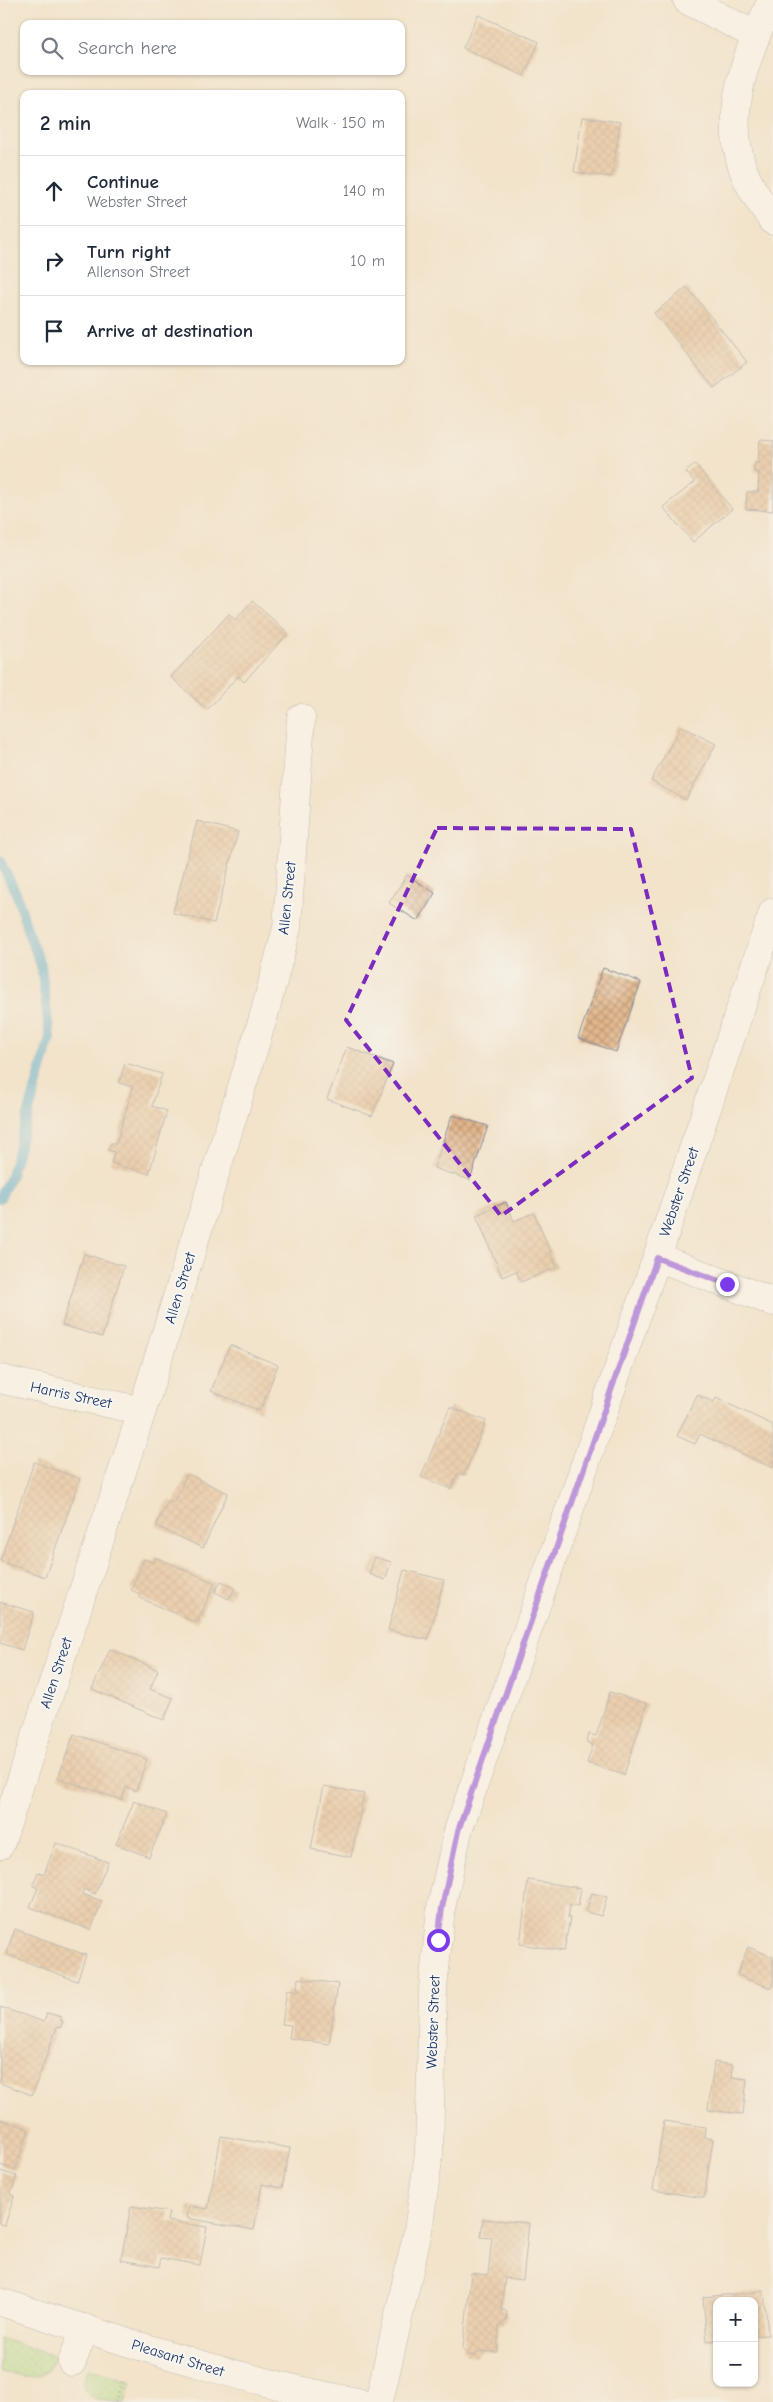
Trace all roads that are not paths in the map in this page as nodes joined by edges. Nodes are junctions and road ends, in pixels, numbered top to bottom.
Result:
1 (687, 0) edge
2 (772, 0) edge
3 (755, 35) junction
4 (773, 221) edge
5 (301, 718) dead end
6 (773, 912) edge
7 (657, 1258) junction
8 (773, 1302) edge
9 (0, 1379) edge
10 (142, 1411) junction
11 (0, 1845) edge
12 (0, 2302) edge
13 (84, 2328) junction
14 (72, 2362) dead end
15 (358, 2402) edge
16 (379, 2402) edge

1 - 3 street
2 - 3 street
3 - 4 street
5 - 10 street, Allen Street
6 - 7 street, Webster Street
7 - 8 street
7 - 16 street, Webster Street
9 - 10 street, Harris Street
10 - 11 street, Allen Street
12 - 13 street, Pleasant Street
13 - 14 street
13 - 15 street, Pleasant Street

